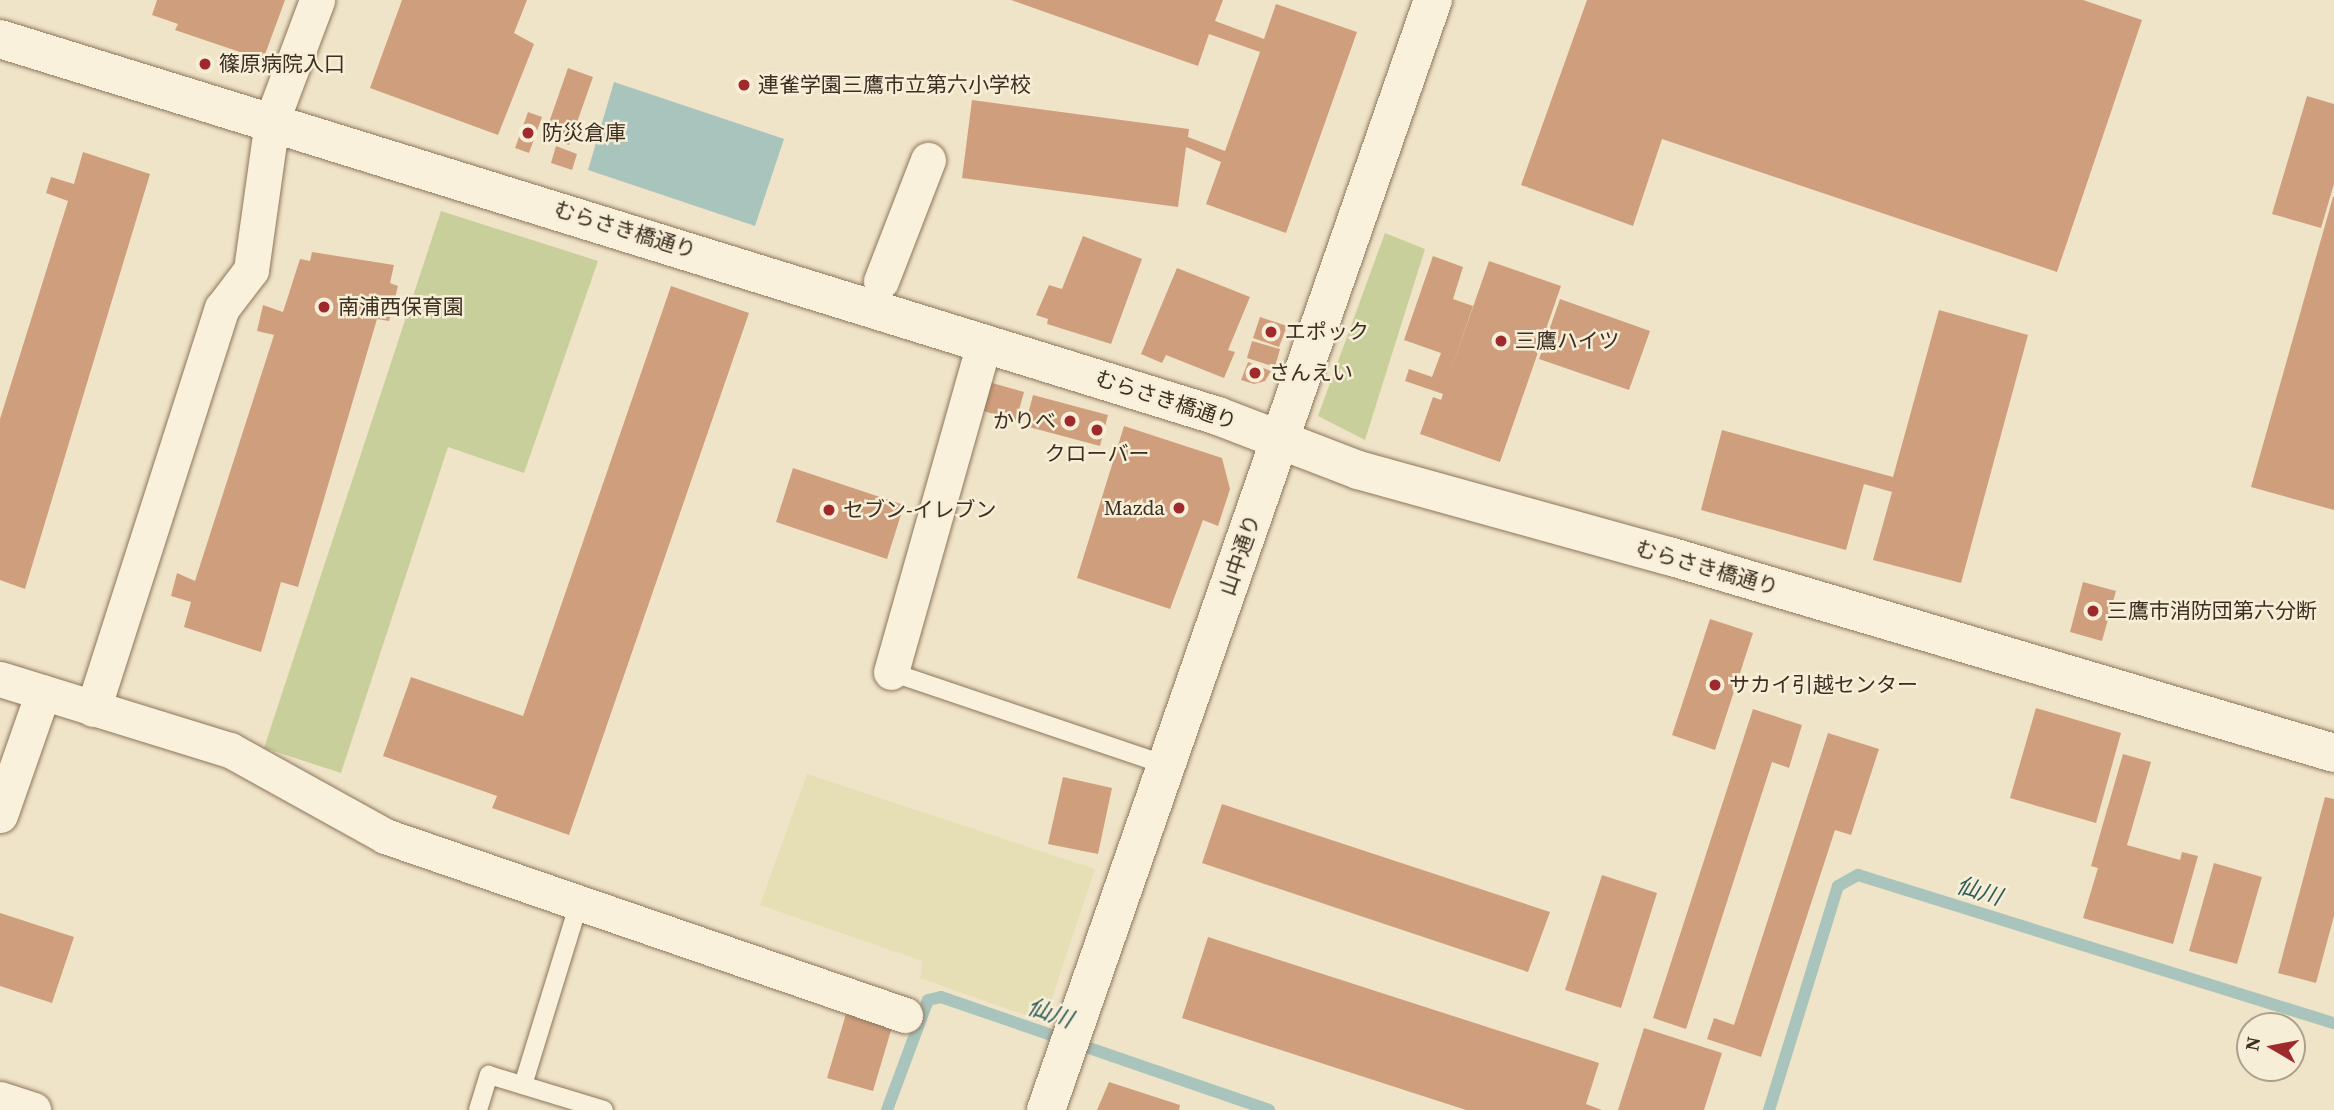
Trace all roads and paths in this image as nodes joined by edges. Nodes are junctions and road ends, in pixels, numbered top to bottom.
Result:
1 (317, 0) edge
2 (1433, 0) edge
3 (0, 39) edge
4 (272, 120) junction
5 (928, 160) dead end
6 (881, 281) dead end
7 (984, 343) junction
8 (1280, 439) junction
9 (891, 672) joint
10 (0, 679) edge
11 (43, 692) junction
12 (93, 709) junction
13 (2334, 753) edge
14 (1166, 765) junction
15 (0, 815) edge
16 (579, 903) junction
17 (905, 1014) dead end
18 (523, 1085) junction
19 (0, 1099) edge
20 (33, 1110) edge
21 (478, 1110) edge
22 (604, 1110) edge
23 (1046, 1110) edge

1 - 4 street
2 - 8 street, 山中通り
3 - 4 street, むらさき橋通り
4 - 7 street, むらさき橋通り
4 - 12 street
5 - 6 street
7 - 8 street, むらさき橋通り
7 - 9 street
8 - 13 street, むらさき橋通り
8 - 14 street, 山中通り
9 - 14 lane
10 - 11 street
11 - 12 street
11 - 15 street
12 - 16 street
14 - 23 street, 山中通り
16 - 17 street
16 - 18 lane
18 - 21 lane
18 - 22 lane
19 - 20 street

